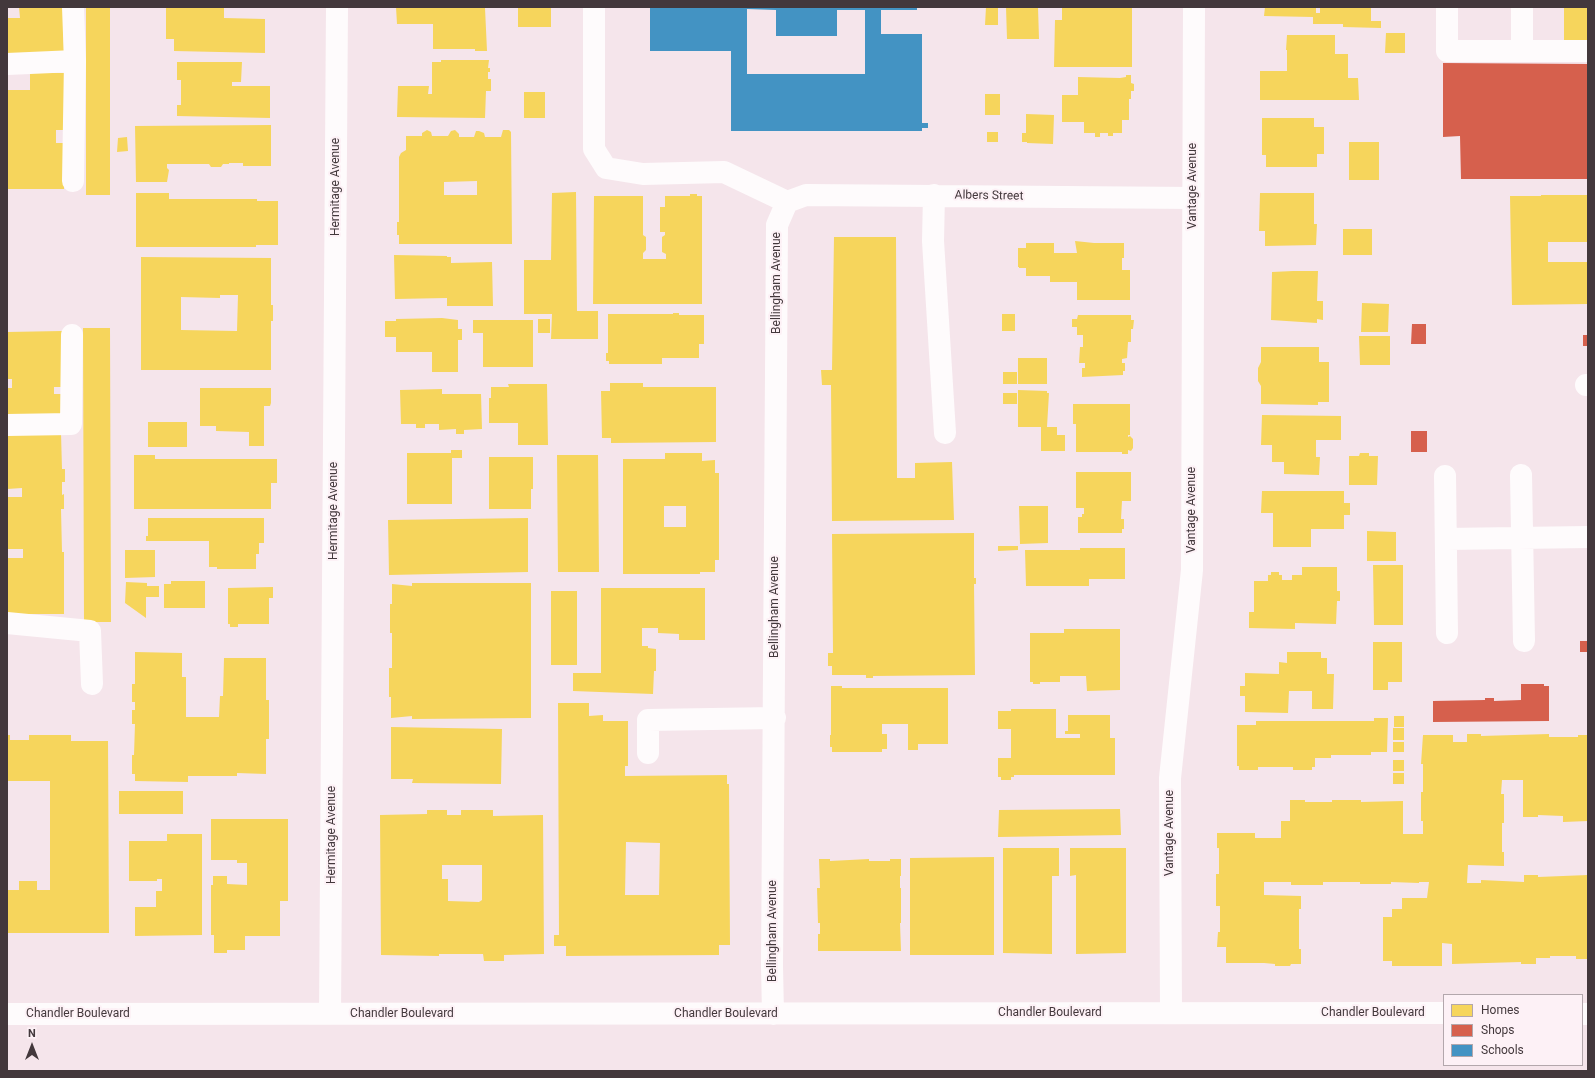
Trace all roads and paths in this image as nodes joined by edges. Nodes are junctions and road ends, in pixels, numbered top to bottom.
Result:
1 (73, 7) edge
2 (337, 7) edge
3 (594, 7) edge
4 (1194, 7) edge
5 (1447, 7) edge
6 (1522, 7) edge
7 (1522, 51) junction
8 (1588, 51) edge
9 (75, 61) junction
10 (7, 64) edge
11 (73, 181) dead end
12 (934, 195) junction
13 (1193, 198) junction
14 (787, 202) junction
15 (72, 335) dead end
16 (7, 425) edge
17 (945, 433) dead end
18 (1520, 475) dead end
19 (1445, 476) dead end
20 (1588, 537) edge
21 (1522, 538) junction
22 (1446, 539) junction
23 (7, 623) edge
24 (1447, 632) dead end
25 (1524, 641) dead end
26 (92, 684) dead end
27 (775, 718) junction
28 (648, 753) dead end
29 (1171, 1012) junction
30 (1443, 1013) edge
31 (7, 1014) edge
32 (330, 1014) junction
33 (773, 1014) junction

1 - 9 street
2 - 32 street, Hermitage Avenue
3 - 14 street
4 - 13 street, Vantage Avenue
5 - 7 street
6 - 7 street
7 - 8 street
9 - 10 street
9 - 11 street
12 - 13 street, Albers Street
12 - 14 street, Albers Street
12 - 17 street
13 - 29 street, Vantage Avenue
14 - 27 street, Bellingham Avenue
15 - 16 street
18 - 21 street
19 - 22 street
20 - 21 street
21 - 22 street
21 - 25 street
22 - 24 street
23 - 26 street
27 - 28 street
27 - 33 street, Bellingham Avenue
29 - 30 street, Chandler Boulevard
29 - 33 street, Chandler Boulevard
31 - 32 street, Chandler Boulevard
32 - 33 street, Chandler Boulevard

